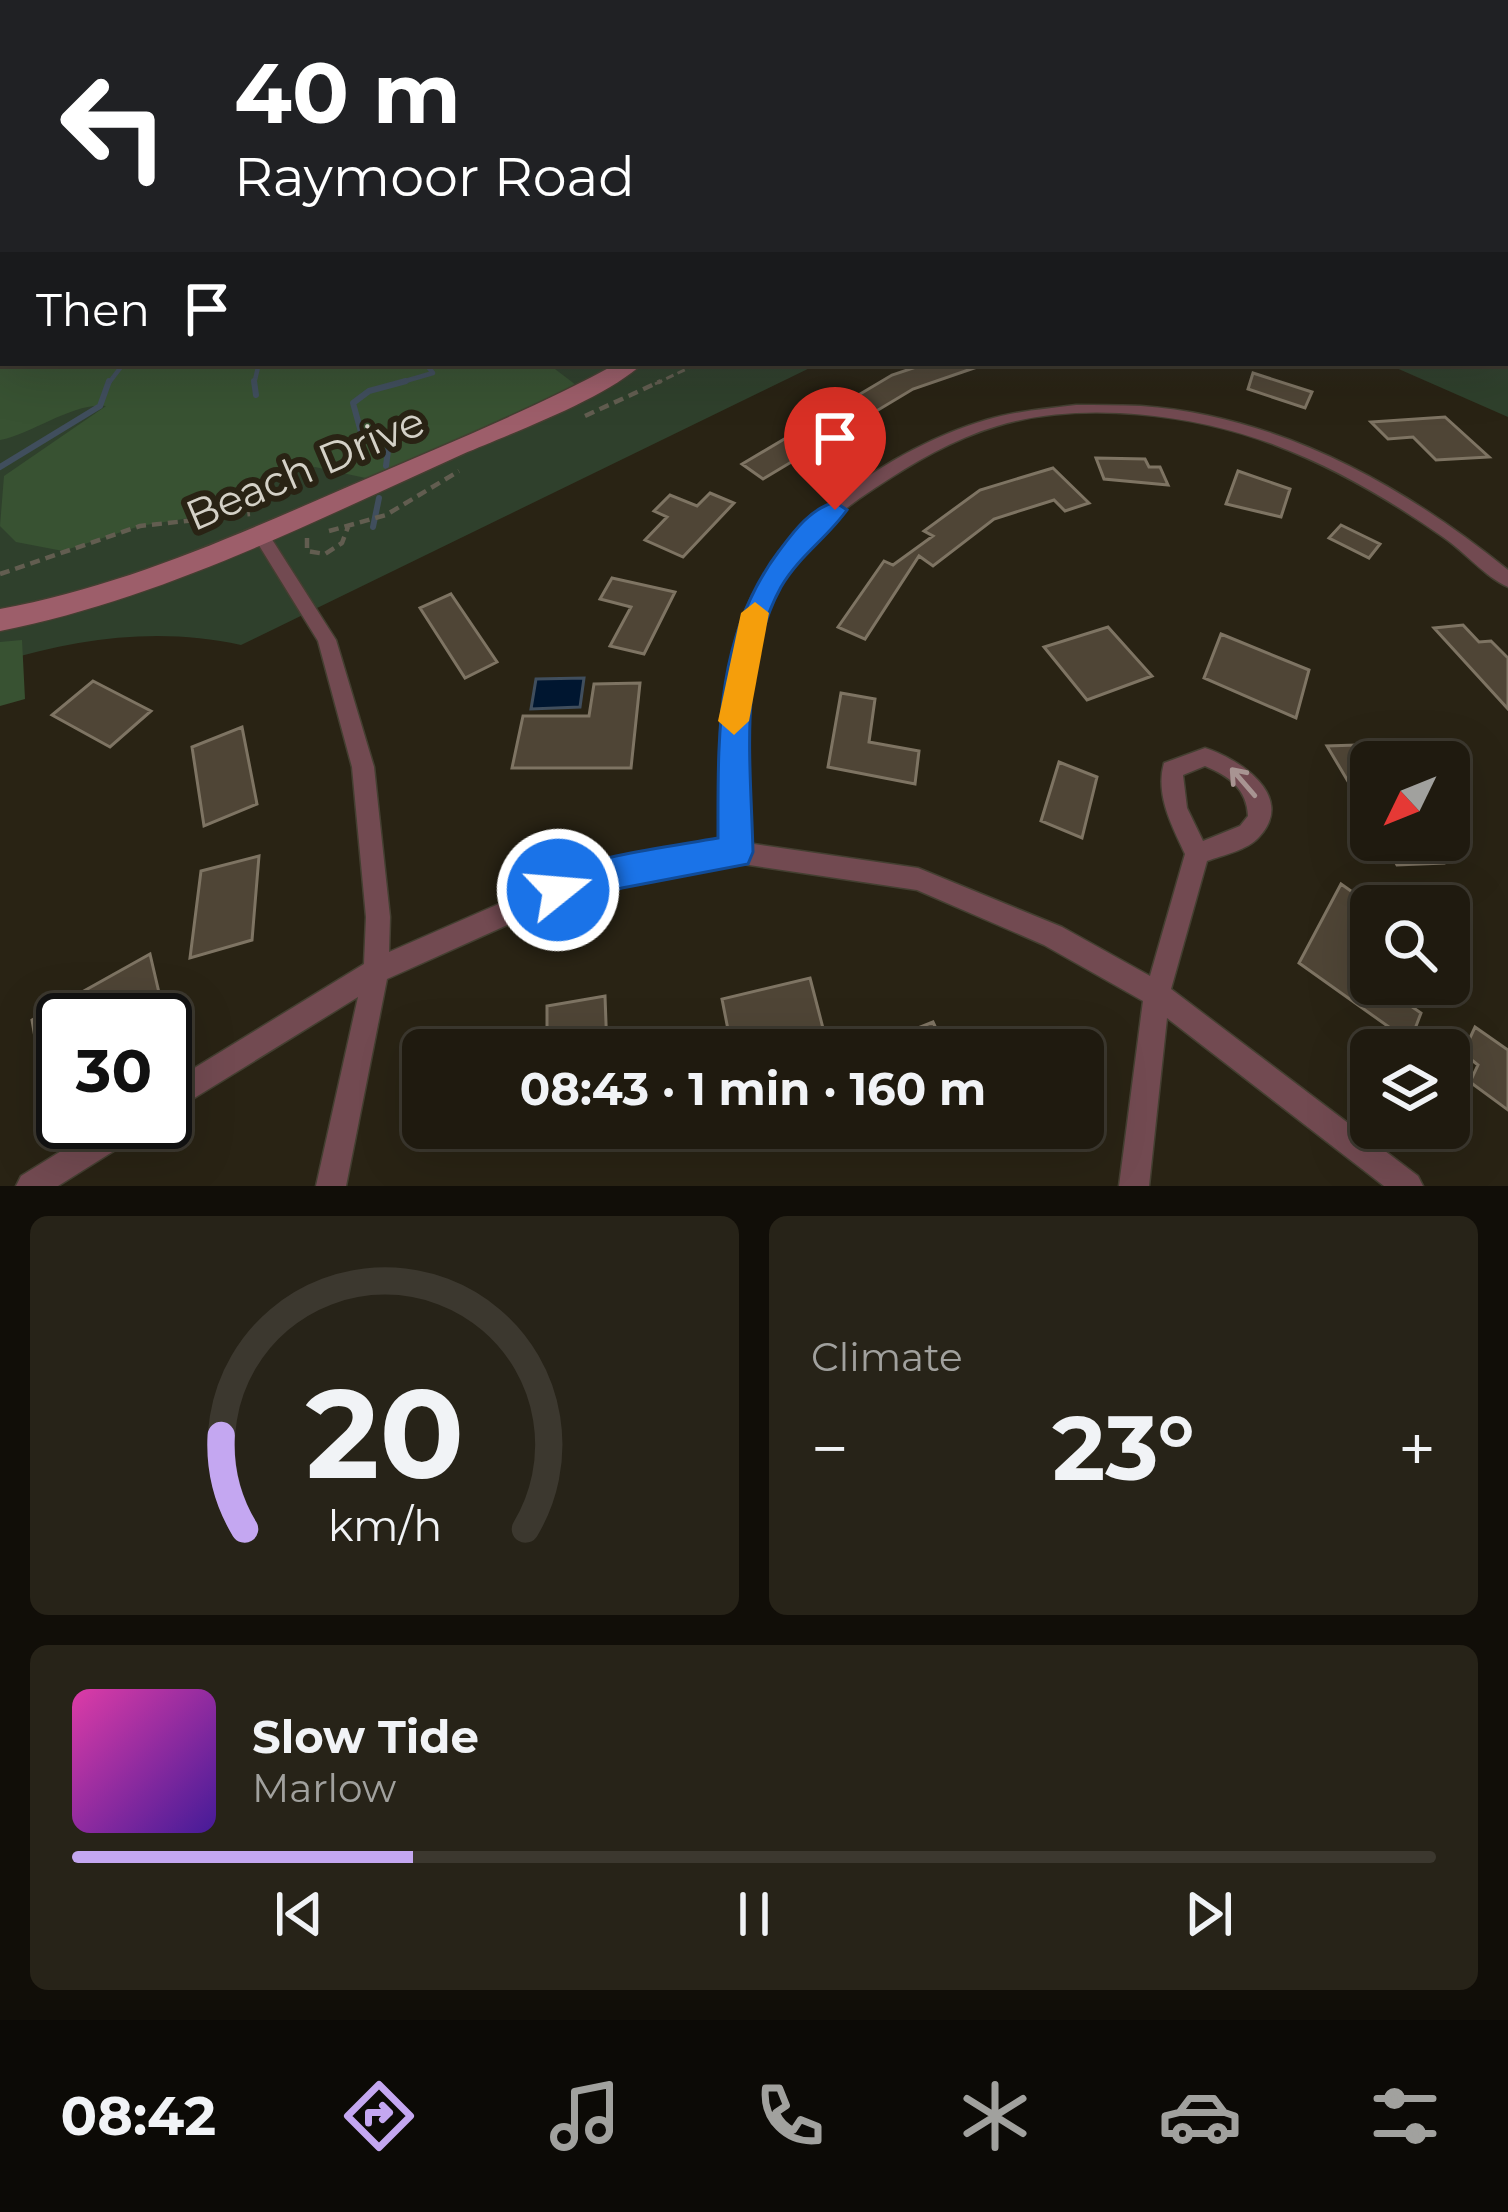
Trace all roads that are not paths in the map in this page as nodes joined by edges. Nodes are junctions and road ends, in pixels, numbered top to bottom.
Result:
1 (627, 366) edge
2 (262, 525) junction
3 (1508, 580) edge
4 (0, 620) edge
5 (736, 852) junction
6 (1197, 854) junction
7 (376, 971) junction
8 (1157, 994) junction
9 (192, 1085) edge
10 (91, 1149) edge
11 (31, 1186) edge
12 (332, 1186) edge
13 (1135, 1186) edge
14 (1408, 1186) edge

1 - 2 street, Beach Drive
2 - 4 street, Beach Drive
2 - 7 street
3 - 5 street
5 - 7 street
5 - 8 street
6 -> 6 street
6 - 8 street
7 - 9 street
7 - 12 street
8 - 13 street
8 - 14 street
10 - 11 street

